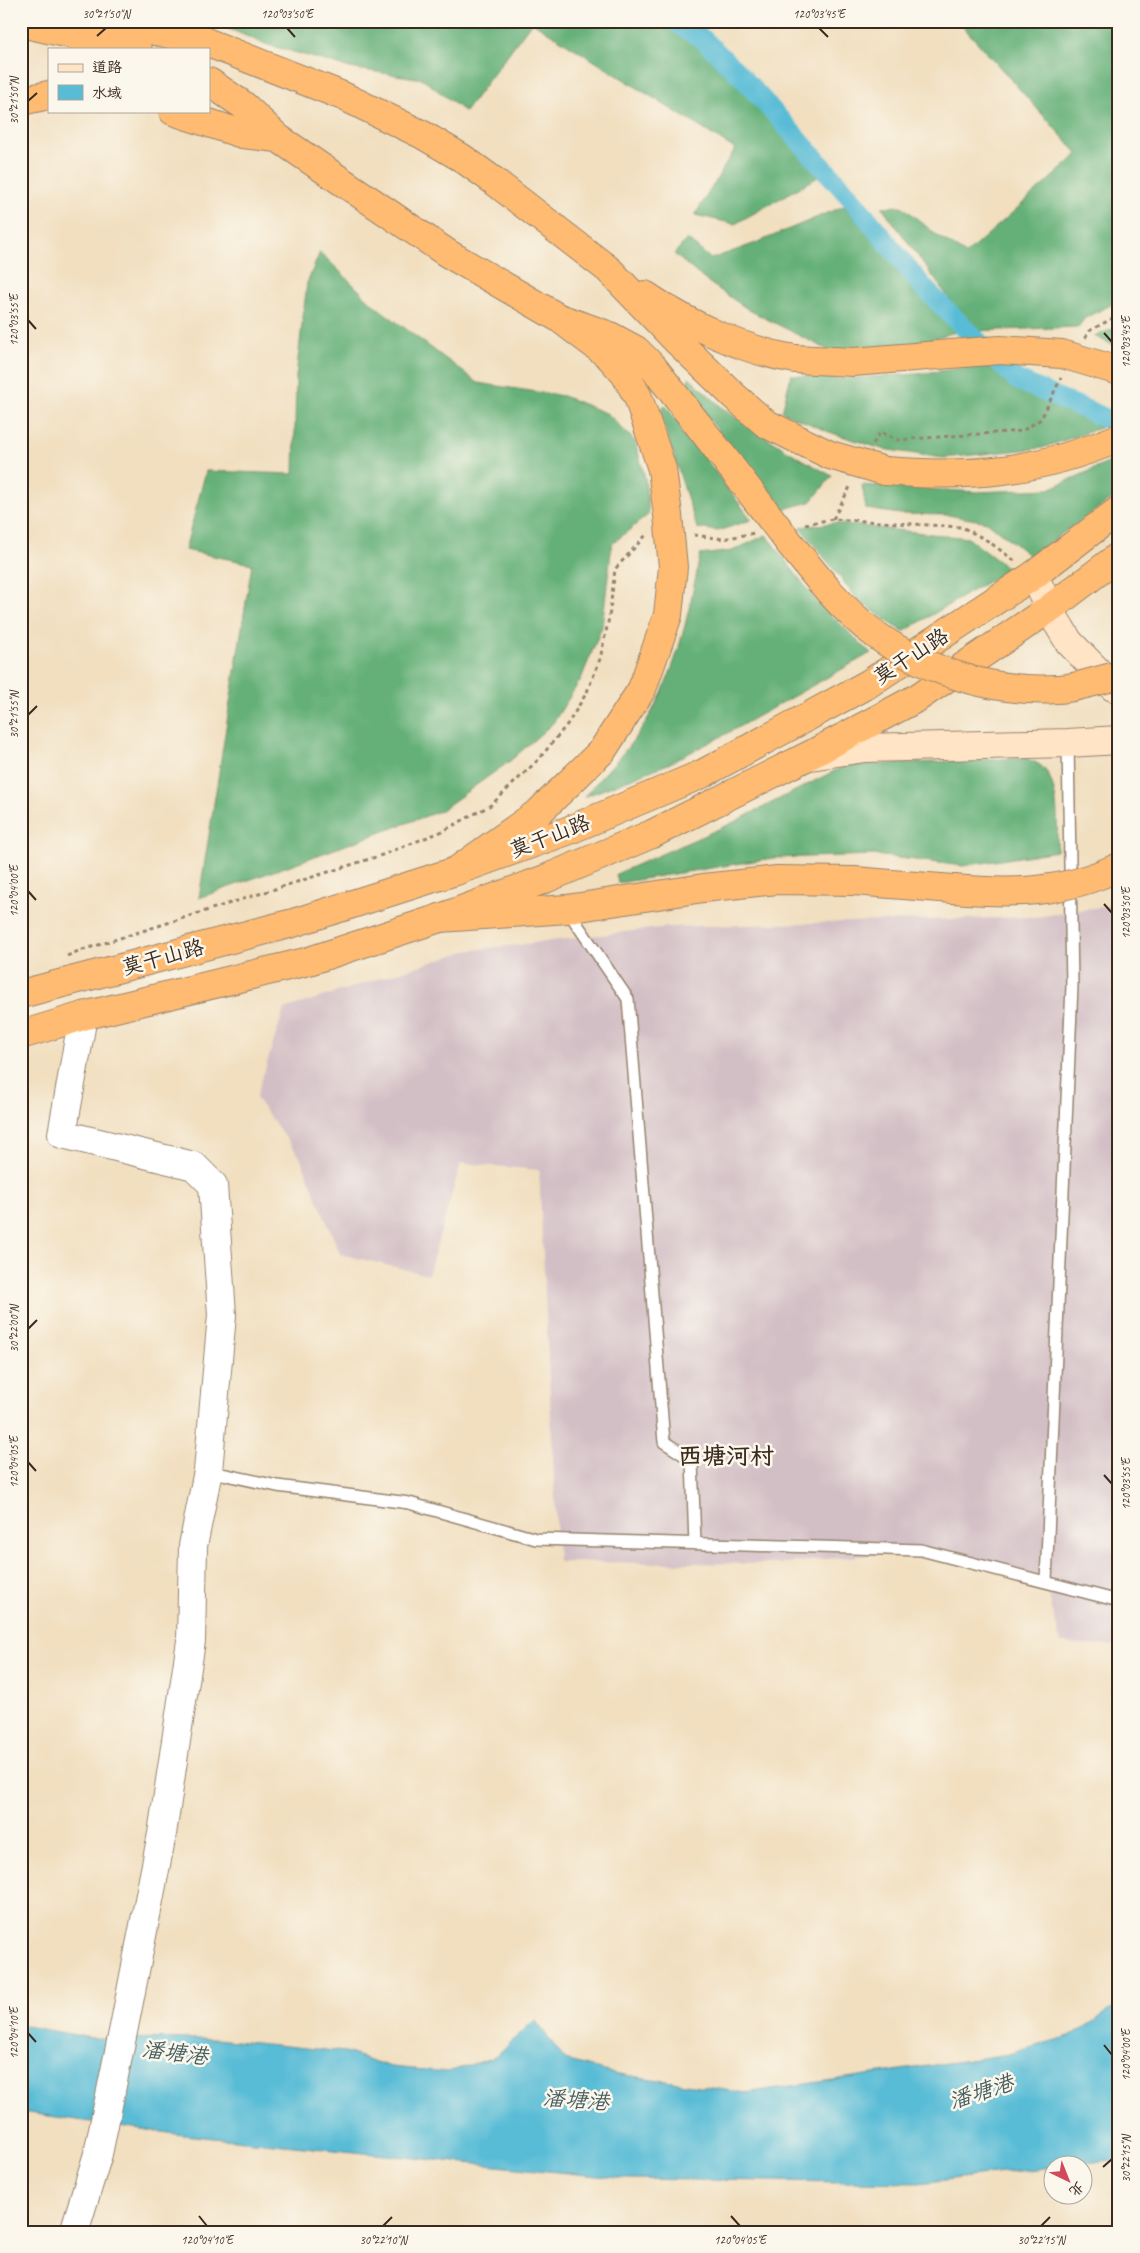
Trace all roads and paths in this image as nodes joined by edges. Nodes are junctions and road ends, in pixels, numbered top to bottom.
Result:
1 (110, 21) edge
2 (168, 21) edge
3 (21, 23) edge
4 (206, 42) junction
5 (133, 48) edge
6 (210, 83) edge
7 (48, 95) edge
8 (21, 100) edge
9 (176, 112) edge
10 (278, 138) junction
11 (609, 270) junction
12 (558, 318) junction
13 (1064, 370) dead end
14 (1119, 371) edge
15 (1041, 419) dead end
16 (1119, 438) edge
17 (1119, 510) edge
18 (796, 526) dead end
19 (760, 532) dead end
20 (647, 535) dead end
21 (694, 535) dead end
22 (1119, 556) edge
23 (1034, 575) junction
24 (1049, 609) junction
25 (1119, 675) edge
26 (1119, 689) edge
27 (1119, 740) edge
28 (1068, 743) junction
29 (808, 756) junction
30 (1119, 867) edge
31 (456, 871) junction
32 (567, 909) junction
33 (440, 918) junction
34 (60, 960) dead end
35 (21, 994) edge
36 (83, 1016) junction
37 (21, 1036) edge
38 (208, 1471) junction
39 (695, 1544) junction
40 (1046, 1581) junction
41 (1119, 1601) edge
42 (74, 2232) edge

1 - 4 highway
2 - 4 highway
3 - 5 highway
4 - 11 highway
6 - 10 highway
7 - 8 highway
9 - 10 highway
10 - 12 highway
11 - 14 highway, bridge
11 - 16 highway, bridge
12 - 25 highway, bridge
12 - 31 highway
13 - 15 path
17 - 23 highway, 莫干山路
18 - 23 path
19 - 21 path
20 - 34 path
22 - 24 highway, 莫干山路
23 - 24 main road
23 - 31 highway, 莫干山路
24 - 26 main road
24 - 29 highway, 莫干山路
27 - 28 main road, 莫干山路
28 - 29 main road, 莫干山路
28 - 40 lane
29 - 33 highway, 莫干山路
30 - 32 highway, bridge
31 - 35 highway, 莫干山路
32 - 33 highway
32 - 39 lane
33 - 36 highway, 莫干山路
36 - 37 highway, 莫干山路
36 - 38 street
38 - 39 lane
38 - 42 street
39 - 40 lane
40 - 41 lane

